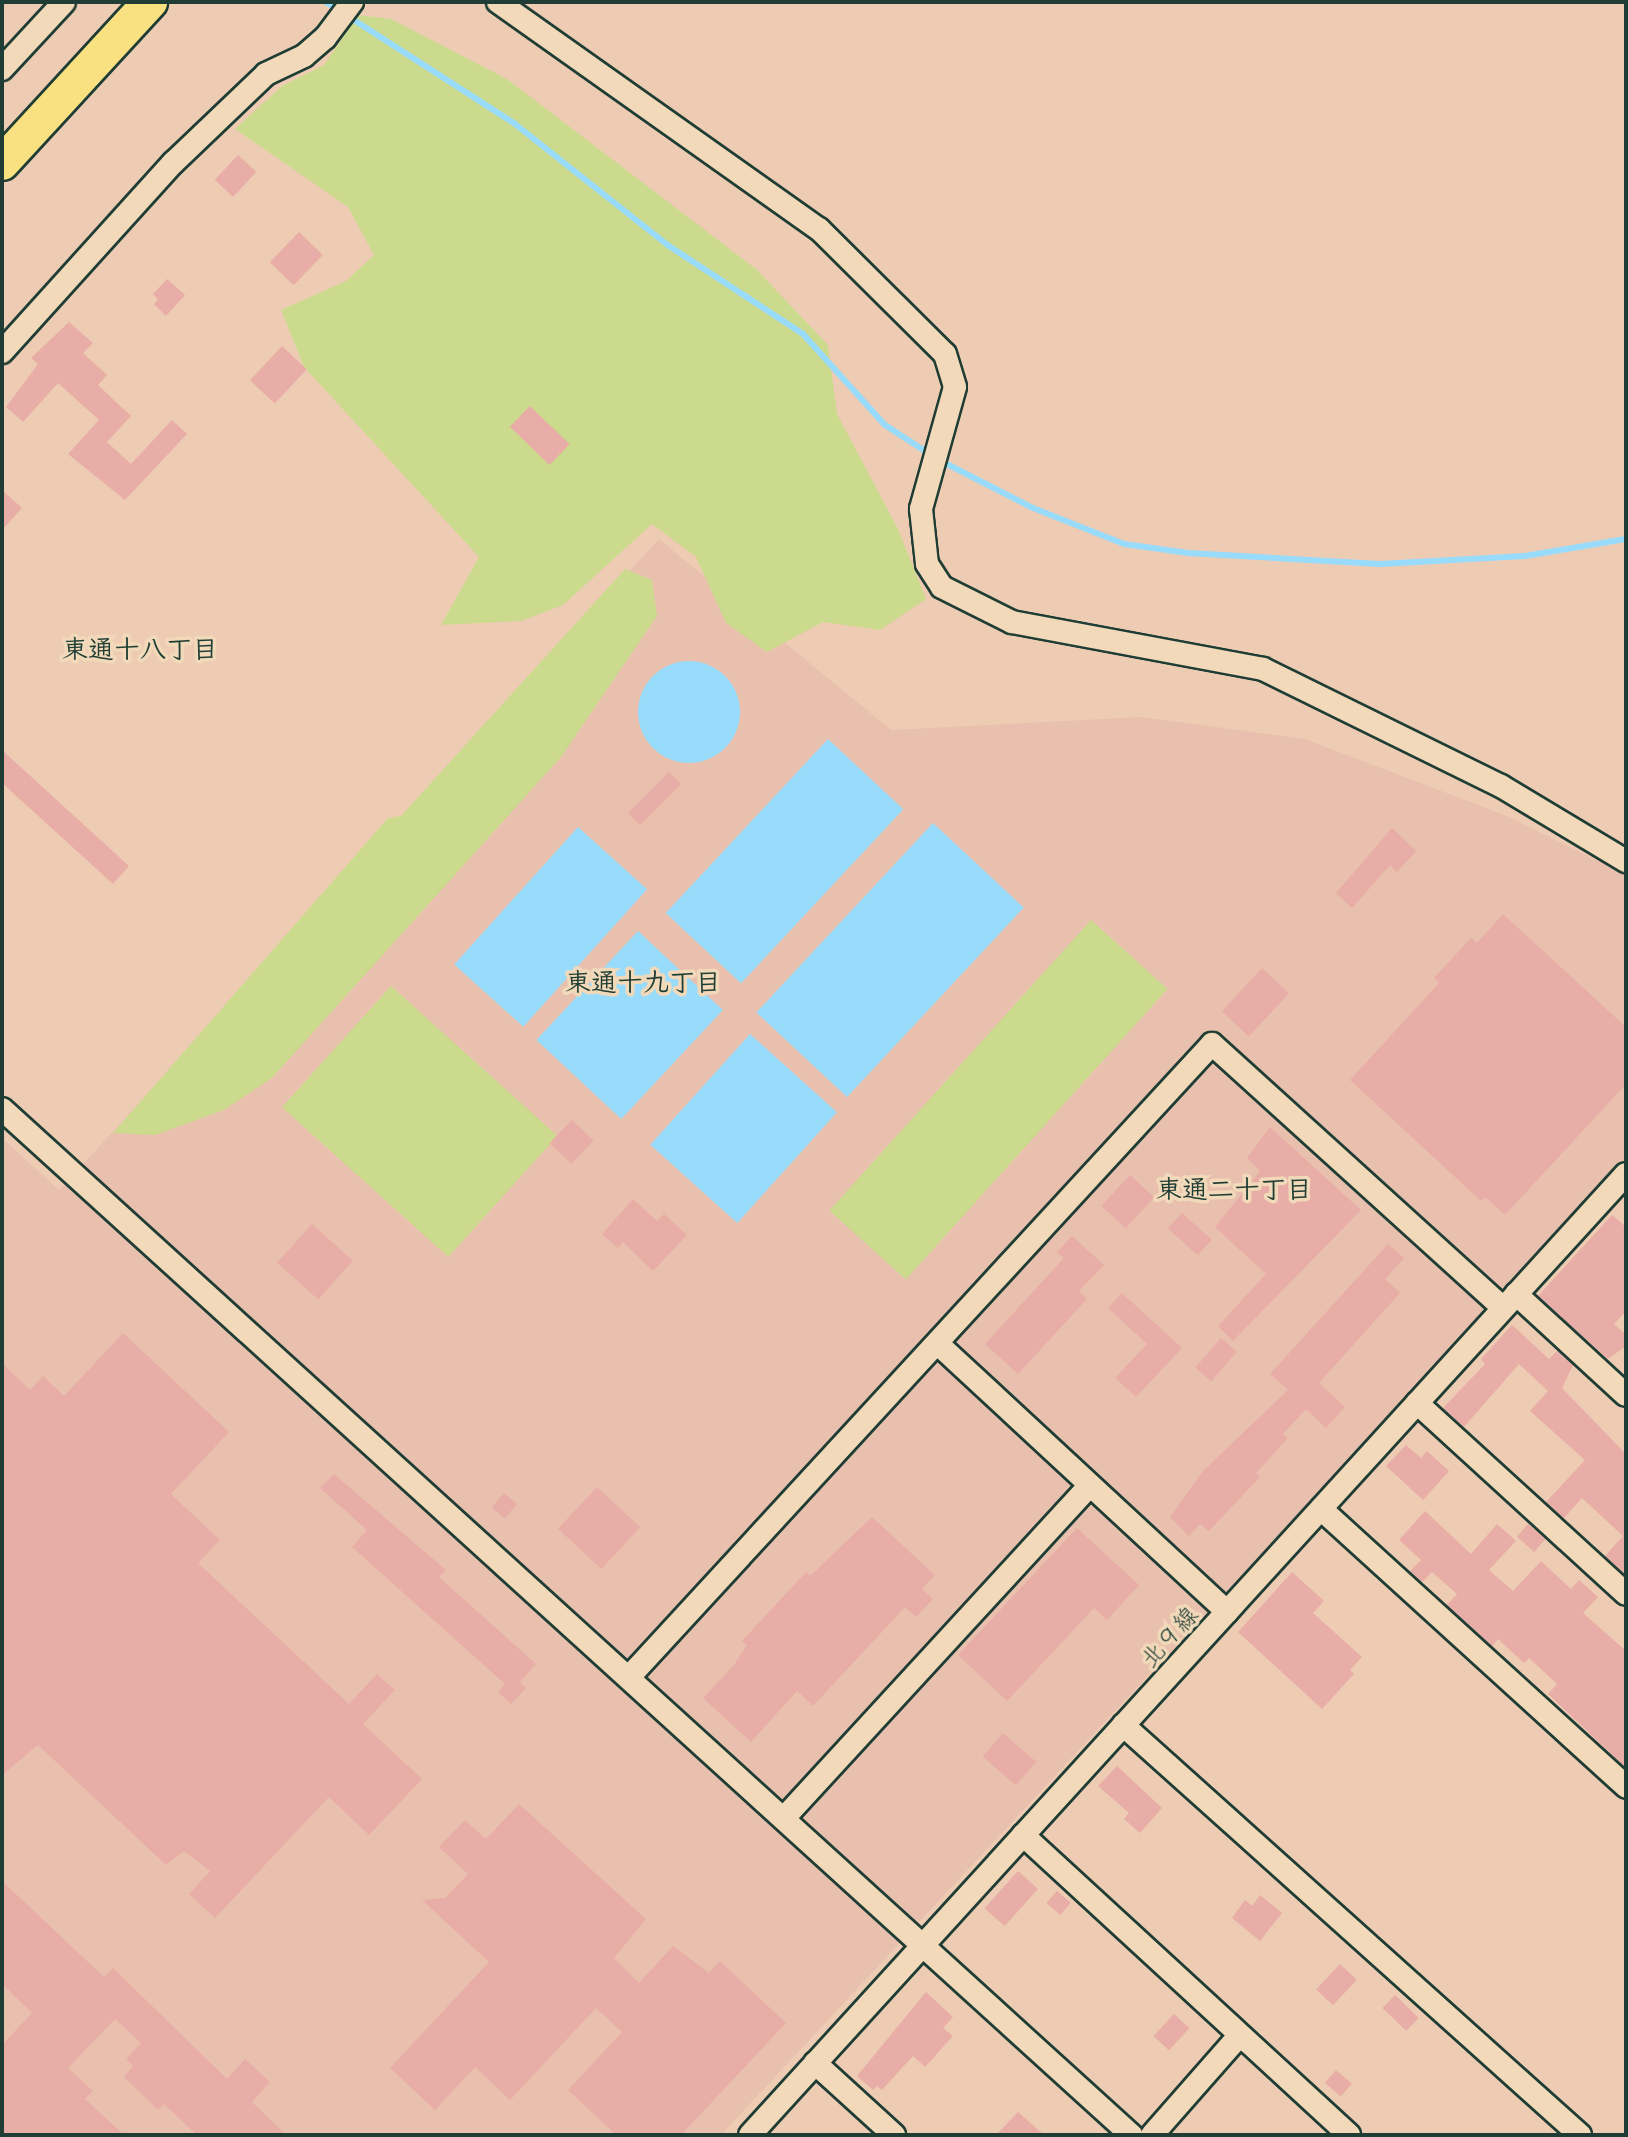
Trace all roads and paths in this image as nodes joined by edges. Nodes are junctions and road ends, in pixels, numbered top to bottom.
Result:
1 (64, 2) edge
2 (150, 2) edge
3 (352, 2) edge
4 (498, 2) edge
5 (2, 69) edge
6 (2, 163) edge
7 (2, 352) edge
8 (1626, 861) edge
9 (2, 1109) edge
10 (1626, 1174) edge
11 (1510, 1301) junction
12 (938, 1344) junction
13 (1622, 1383) edge
14 (1417, 1403) junction
15 (1090, 1485) junction
16 (1321, 1509) junction
17 (1626, 1594) edge
18 (1227, 1612) junction
19 (630, 1676) junction
20 (1123, 1725) junction
21 (1626, 1787) edge
22 (784, 1818) junction
23 (1023, 1835) junction
24 (924, 1944) junction
25 (1239, 2036) junction
26 (815, 2063) junction
27 (1565, 2131) edge
28 (750, 2135) edge
29 (894, 2135) edge
30 (1131, 2135) edge
31 (1152, 2135) edge
32 (1349, 2135) edge

1 - 5 street
2 - 6 highway
3 - 7 street
4 - 8 street
9 - 19 street
10 - 11 street, 北９線
11 - 12 street
11 - 13 street
11 - 14 street, 北９線
12 - 15 street
12 - 19 street
14 - 16 street, 北９線
14 - 17 street
15 - 18 street
15 - 22 street
16 - 18 street, 北９線
16 - 21 street
18 - 20 street, 北９線
19 - 22 street
20 - 23 street, 北９線
20 - 27 street
22 - 24 street
23 - 24 street, 北９線
23 - 25 street
24 - 26 street, 北９線
24 - 30 street
25 - 31 street
25 - 32 street
26 - 28 street, 北９線
26 - 29 street

